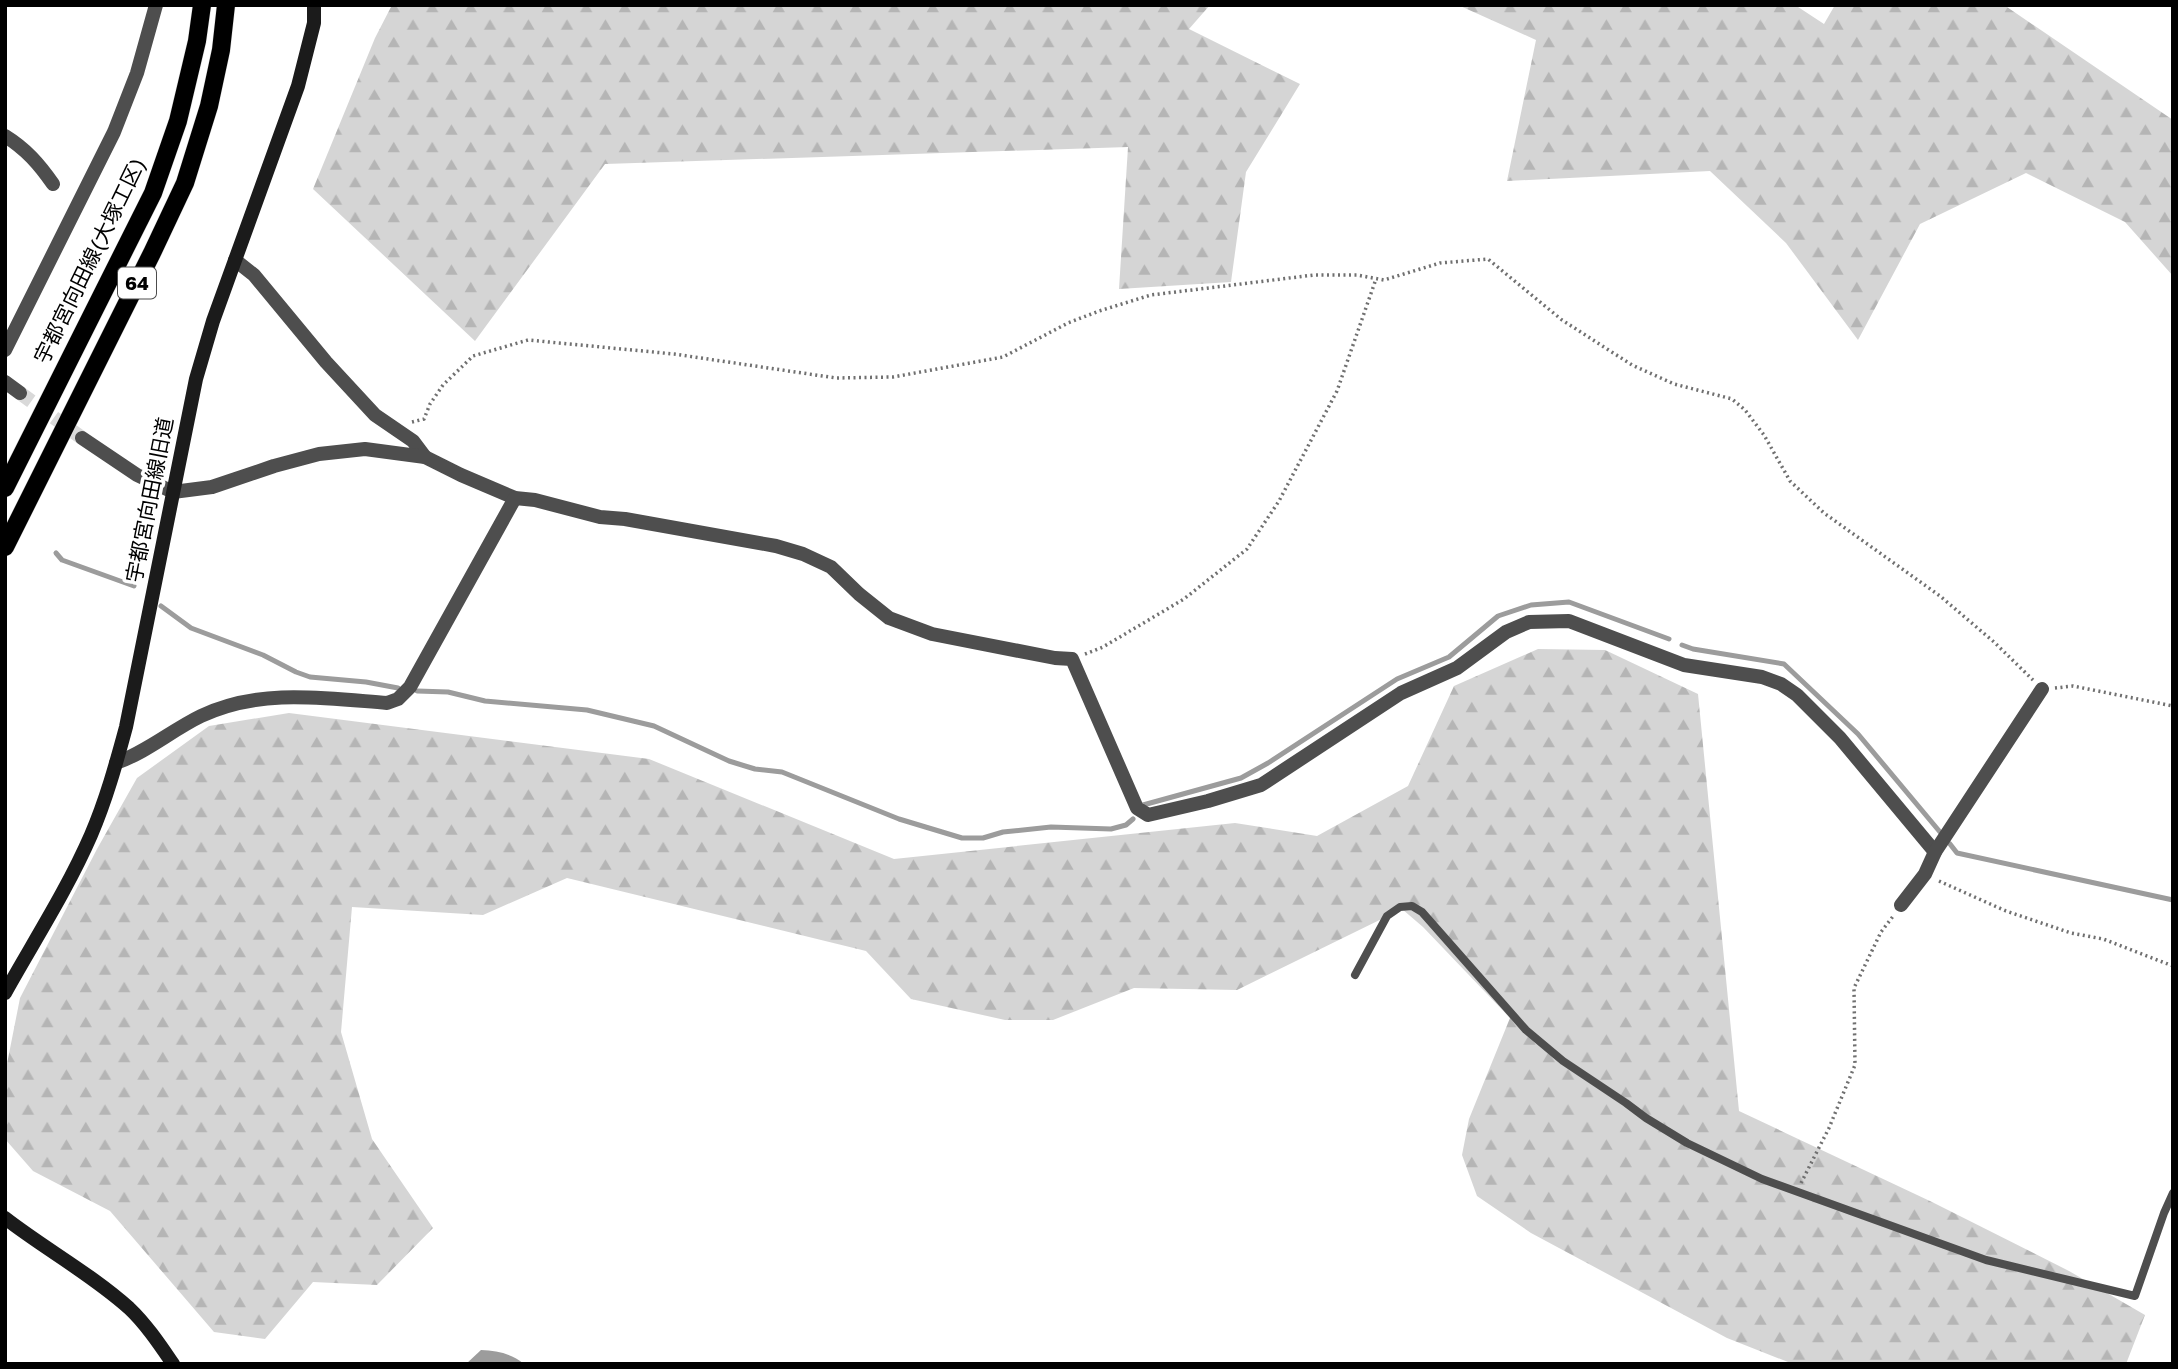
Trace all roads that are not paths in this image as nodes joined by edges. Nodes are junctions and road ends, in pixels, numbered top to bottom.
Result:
1 (156, 5) edge
2 (202, 5) edge
3 (226, 5) edge
4 (314, 5) edge
5 (5, 136) edge
6 (53, 184) dead end
7 (235, 260) junction
8 (5, 350) edge
9 (5, 382) edge
10 (20, 393) tunnel mouth
11 (82, 438) tunnel mouth
12 (425, 457) junction
13 (5, 488) edge
14 (173, 492) junction
15 (515, 498) junction
16 (5, 547) edge
17 (2042, 688) road end
18 (116, 763) junction
19 (1935, 852) junction
20 (1901, 905) road end
21 (1355, 975) dead end
22 (5, 993) edge
23 (2173, 1193) edge
24 (5, 1218) edge
25 (173, 1364) edge

1 - 8 street
2 - 13 main road, 宇都宮向田線(大塚工区) / 64
3 - 16 main road, 64
4 - 7 street, 宇都宮向田線旧道
5 - 6 street
7 - 12 street
7 - 14 street, 宇都宮向田線旧道
9 - 10 street
11 - 14 street
12 - 14 street
12 - 15 street
14 - 18 street, 宇都宮向田線旧道
15 - 18 street
15 - 19 street
17 - 19 street
18 - 22 street, 宇都宮向田線旧道
19 - 20 street
21 - 23 lane
24 - 25 street

